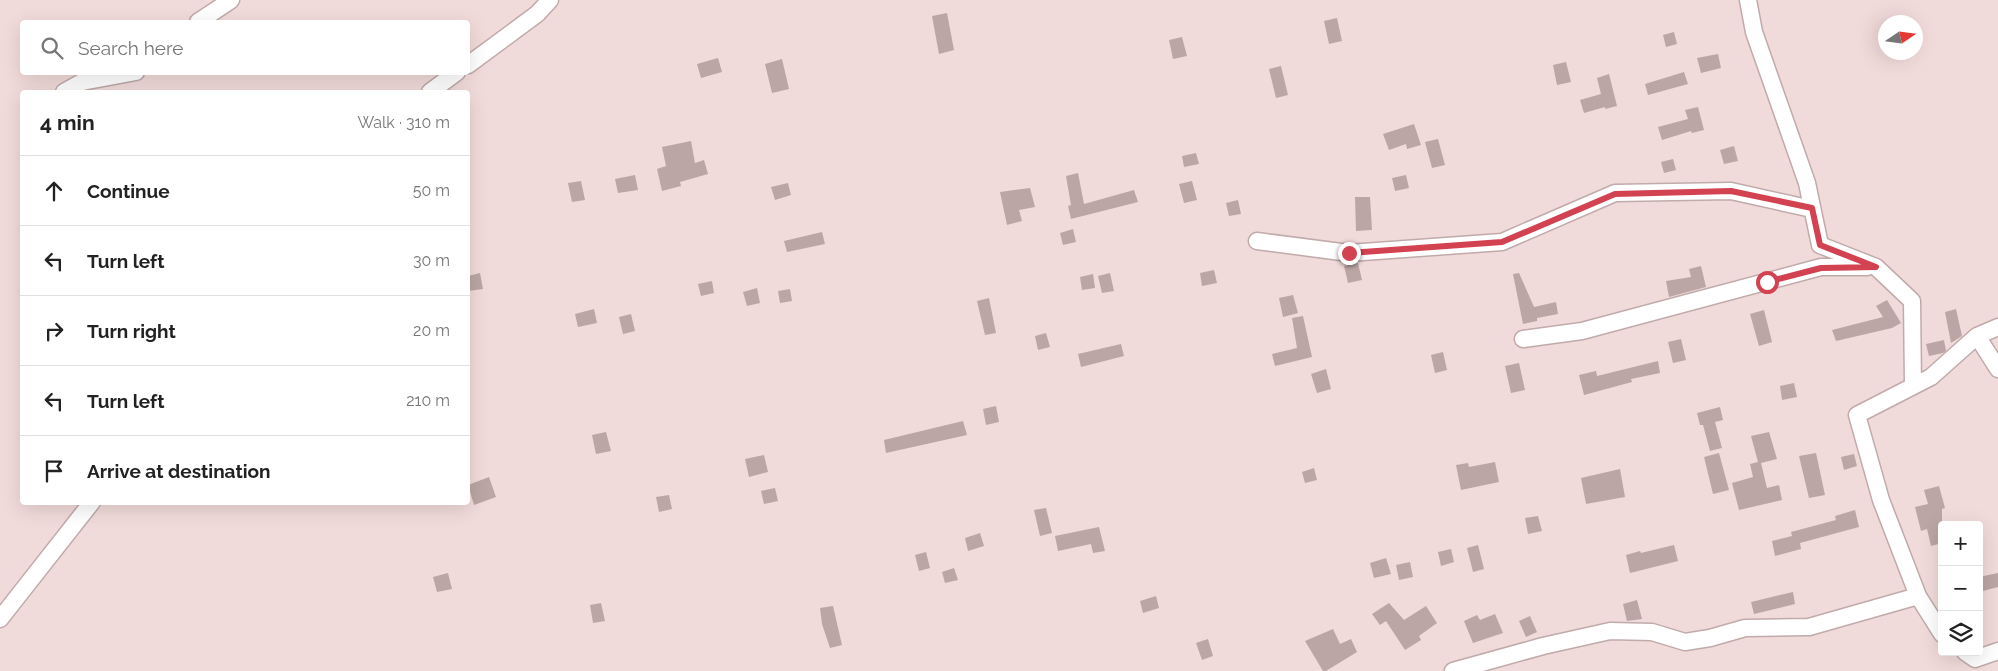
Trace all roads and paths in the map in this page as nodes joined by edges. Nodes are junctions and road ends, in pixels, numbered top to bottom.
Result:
1 (231, 0) edge
2 (550, 0) edge
3 (1748, 0) edge
4 (201, 20) edge
5 (470, 64) edge
6 (120, 75) edge
7 (454, 75) edge
8 (68, 90) edge
9 (433, 90) edge
10 (1812, 208) junction
11 (1257, 242) dead end
12 (1876, 267) junction
13 (1998, 327) edge
14 (1977, 336) junction
15 (1523, 338) dead end
16 (1998, 369) edge
17 (1913, 386) junction
18 (90, 505) edge
19 (1918, 596) junction
20 (0, 619) edge
21 (1938, 628) edge
22 (1998, 651) edge
23 (1971, 656) edge
24 (1453, 671) edge

1 - 4 street
2 - 5 street
3 - 10 street
6 - 8 street
7 - 9 street
10 - 11 street
10 - 12 street
12 - 15 street
12 - 17 street
13 - 14 street
14 - 16 street
14 - 17 street
17 - 19 street
18 - 20 street
19 - 21 street
19 - 24 street
22 - 23 street

